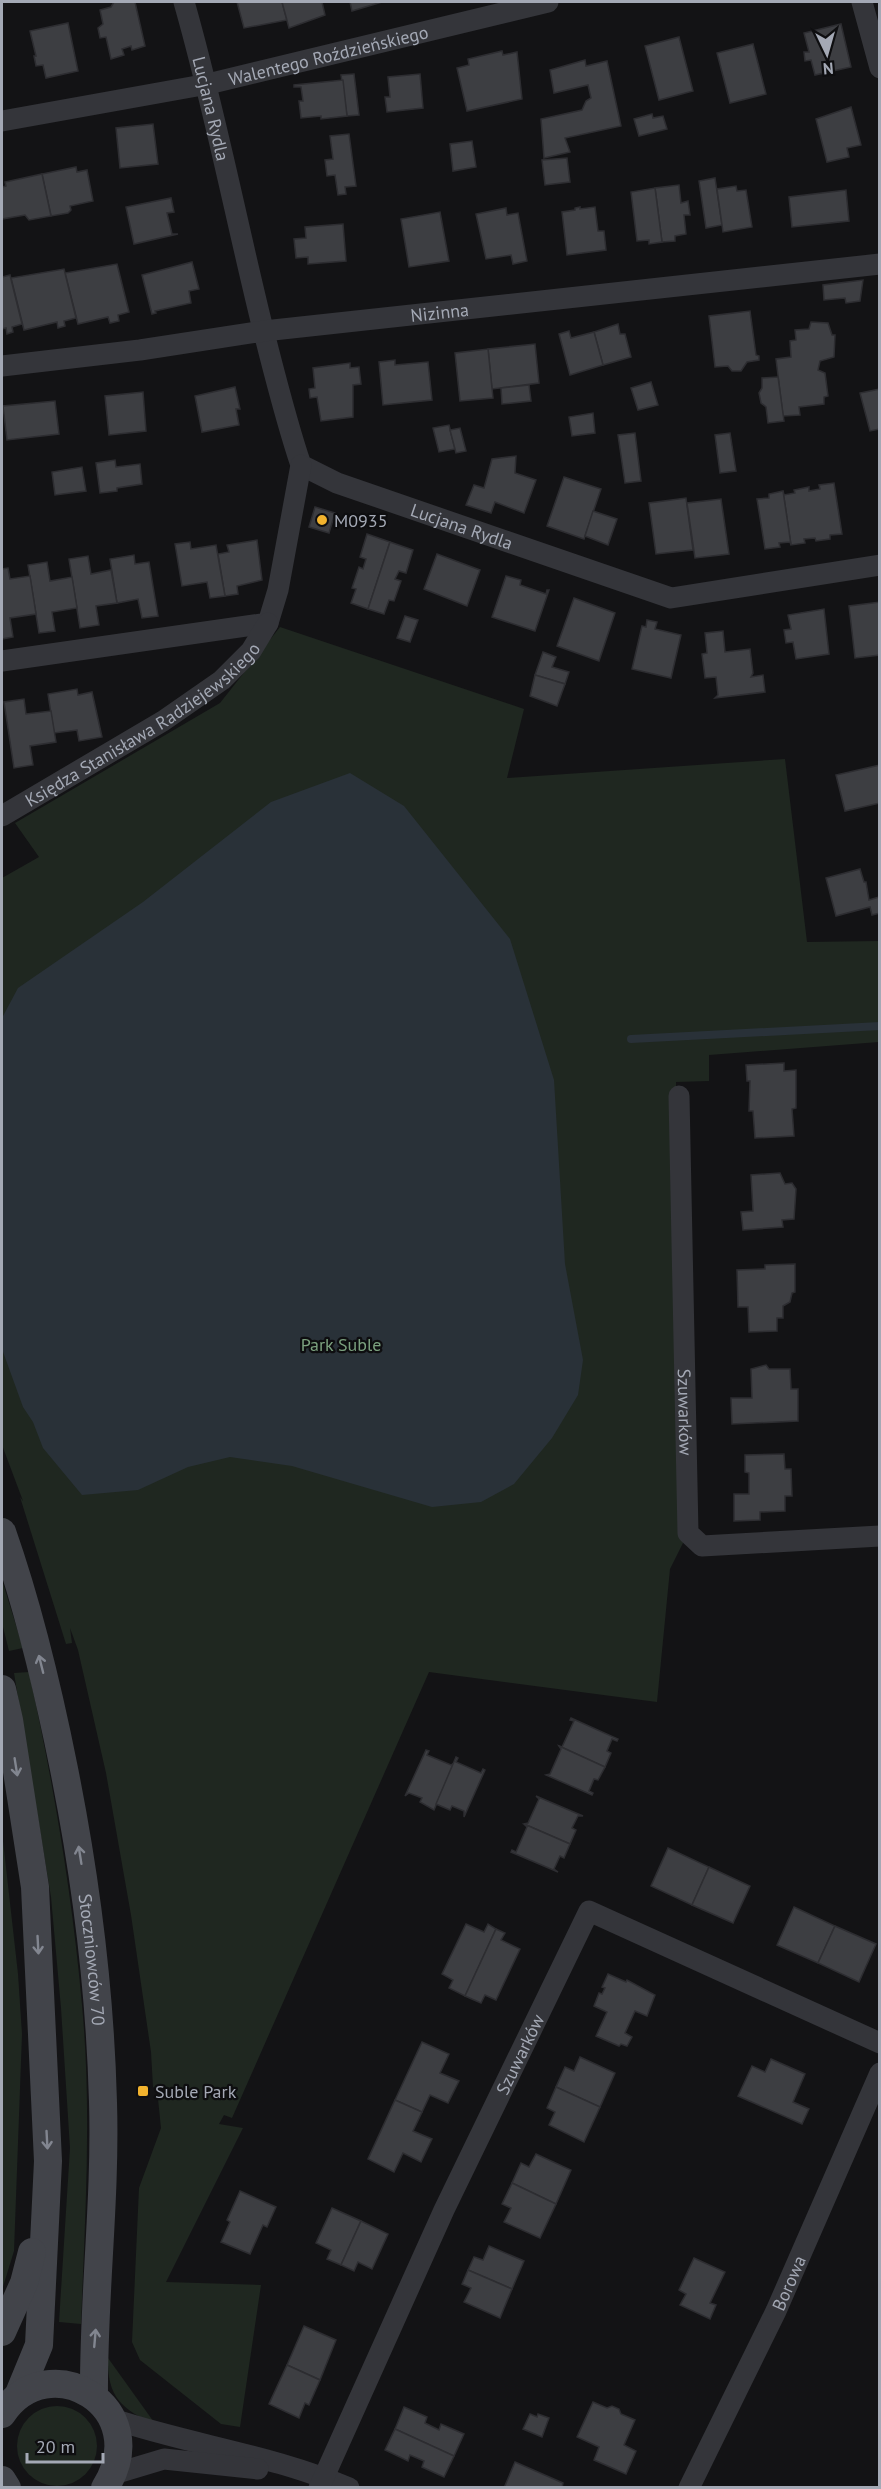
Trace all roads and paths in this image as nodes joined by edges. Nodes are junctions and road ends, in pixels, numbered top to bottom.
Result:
1 (184, 2) edge
2 (548, 2) edge
3 (862, 2) edge
4 (879, 68) edge
5 (208, 84) junction
6 (2, 121) edge
7 (879, 264) edge
8 (264, 331) junction
9 (2, 366) edge
10 (301, 465) junction
11 (879, 565) edge
12 (268, 623) junction
13 (2, 661) edge
14 (3, 817) edge
15 (679, 1096) dead end
16 (2, 1532) edge
17 (879, 1536) edge
18 (2, 1689) edge
19 (879, 2043) edge
20 (879, 2073) edge
21 (47, 2189) junction
22 (2, 2332) edge
23 (94, 2396) junction
24 (6, 2408) edge
25 (113, 2419) junction
26 (2, 2480) edge
27 (110, 2480) edge
28 (321, 2482) edge
29 (7, 2487) edge
30 (349, 2487) edge
31 (688, 2487) edge

1 - 5 street, Lucjana Rydla
2 - 5 street, Walentego Roździeńskiego
3 - 4 street
5 - 6 street, Walentego Roździeńskiego
5 - 8 street, Lucjana Rydla
7 - 8 street, Nizinna
8 - 9 street, Nizinna
8 - 10 street, Lucjana Rydla
10 - 11 street, Lucjana Rydla
10 - 12 street, Księdza Stanisława Radziejewskiego
12 - 13 street, Księdza Stanisława Radziejewskiego
12 - 14 street, Księdza Stanisława Radziejewskiego
15 - 17 street, Szuwarków
23 -> 16 street, Stoczniowców 70
18 -> 21 street
19 - 28 street, Szuwarków
20 - 31 street, Borowa
21 - 22 street
21 - 24 street
23 - 24 street
23 - 25 street
25 - 27 street
25 - 28 street
26 - 29 street
27 - 28 street
28 - 30 street

